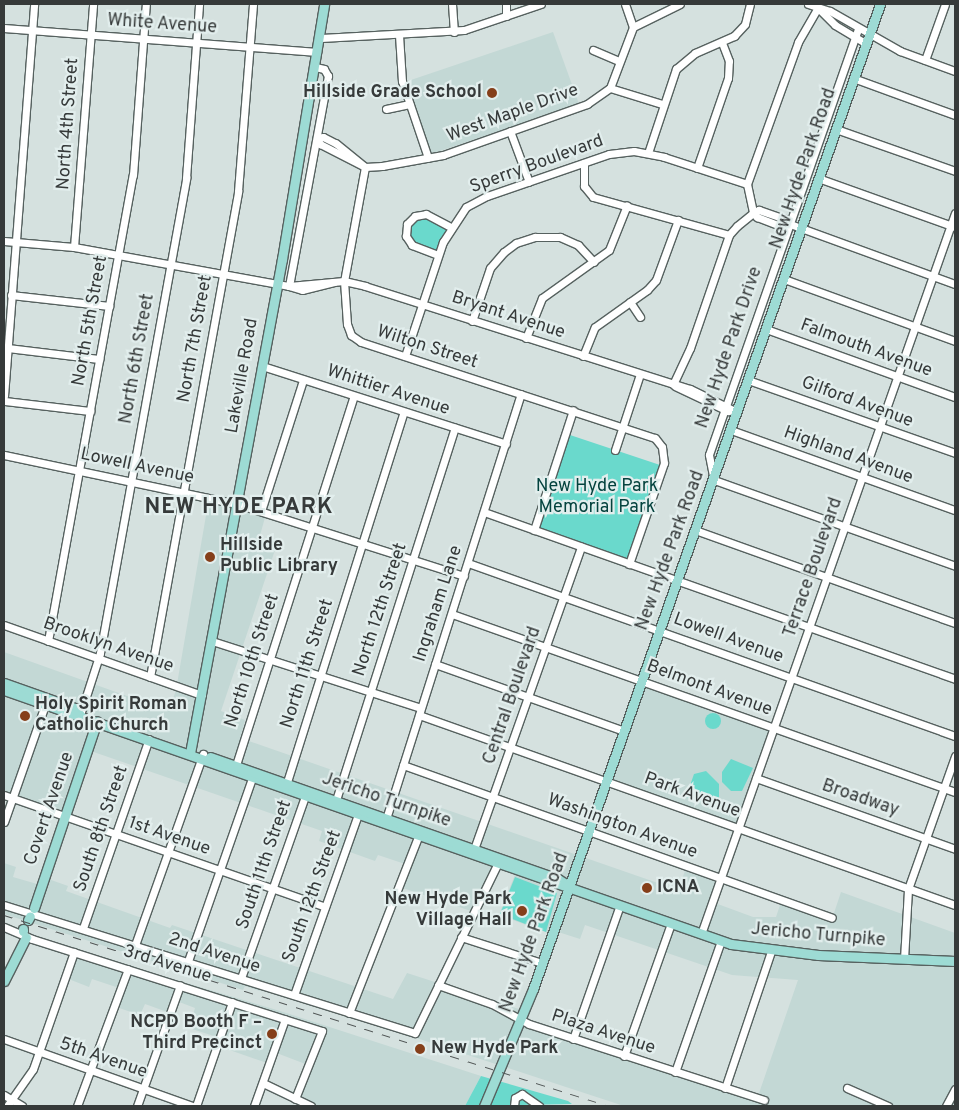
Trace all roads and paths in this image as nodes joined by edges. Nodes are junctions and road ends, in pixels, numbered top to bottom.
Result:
1 (34, 4) edge
2 (93, 4) edge
3 (146, 4) edge
4 (199, 4) edge
5 (253, 4) edge
6 (324, 4) edge
7 (452, 4) edge
8 (506, 4) edge
9 (541, 4) edge
10 (625, 4) edge
11 (680, 4) edge
12 (750, 4) edge
13 (808, 4) edge
14 (880, 4) edge
15 (945, 4) edge
16 (818, 8) junction
17 (506, 16) junction
18 (633, 27) junction
19 (4, 28) edge
20 (858, 29) junction
21 (32, 31) junction
22 (454, 32) junction
23 (91, 34) junction
24 (869, 34) junction
25 (399, 35) junction
26 (321, 38) junction
27 (143, 39) junction
28 (855, 39) junction
29 (722, 42) junction
30 (196, 43) junction
31 (865, 43) junction
32 (249, 47) junction
33 (593, 50) dead end
34 (318, 52) junction
35 (925, 60) junction
36 (619, 61) junction
37 (315, 67) junction
38 (955, 71) edge
39 (853, 78) junction
40 (610, 88) junction
41 (409, 104) junction
42 (662, 104) junction
43 (386, 109) dead end
44 (955, 115) edge
45 (836, 128) junction
46 (303, 131) junction
47 (510, 131) junction
48 (316, 138) junction
49 (648, 153) junction
50 (428, 158) junction
51 (584, 162) junction
52 (365, 167) junction
53 (697, 168) junction
54 (955, 171) edge
55 (818, 178) junction
56 (529, 182) junction
57 (747, 184) junction
58 (627, 205) junction
59 (753, 213) junction
60 (955, 213) edge
61 (678, 220) junction
62 (790, 224) junction
63 (450, 227) junction
64 (953, 227) edge
65 (801, 228) junction
66 (729, 235) junction
67 (4, 241) edge
68 (16, 242) junction
69 (74, 247) junction
70 (118, 254) junction
71 (438, 255) junction
72 (594, 262) junction
73 (171, 264) junction
74 (223, 273) junction
75 (933, 276) junction
76 (784, 279) junction
77 (344, 281) junction
78 (277, 284) junction
79 (955, 284) edge
80 (289, 286) junction
81 (12, 295) junction
82 (630, 302) junction
83 (421, 305) junction
84 (109, 306) junction
85 (640, 317) dead end
86 (472, 321) junction
87 (916, 326) junction
88 (766, 329) junction
89 (526, 338) junction
90 (955, 340) edge
91 (7, 348) junction
92 (405, 356) junction
93 (583, 356) junction
94 (99, 359) junction
95 (262, 366) junction
96 (640, 374) junction
97 (898, 377) junction
98 (303, 380) junction
99 (748, 380) junction
100 (673, 384) junction
101 (522, 394) junction
102 (4, 396) edge
103 (354, 396) junction
104 (955, 397) edge
105 (4, 402) edge
106 (726, 408) junction
107 (572, 410) junction
108 (90, 411) junction
109 (404, 412) junction
110 (737, 412) junction
111 (623, 426) junction
112 (880, 427) junction
113 (455, 428) junction
114 (731, 430) junction
115 (506, 444) junction
116 (615, 450) dead end
117 (955, 454) edge
118 (4, 455) edge
119 (79, 470) junction
120 (862, 477) junction
121 (714, 480) junction
122 (131, 481) junction
123 (184, 492) junction
124 (237, 504) junction
125 (955, 510) edge
126 (261, 511) junction
127 (484, 512) junction
128 (844, 527) junction
129 (312, 528) junction
130 (534, 530) junction
131 (695, 530) junction
132 (362, 544) junction
133 (581, 546) junction
134 (413, 560) junction
135 (468, 563) junction
136 (629, 564) junction
137 (955, 566) edge
138 (464, 576) junction
139 (827, 577) junction
140 (677, 580) junction
141 (564, 597) junction
142 (452, 614) junction
143 (955, 623) edge
144 (4, 625) edge
145 (809, 627) junction
146 (659, 631) junction
147 (48, 641) junction
148 (212, 641) junction
149 (546, 647) junction
150 (98, 659) junction
151 (269, 659) junction
152 (435, 664) junction
153 (320, 676) junction
154 (150, 677) junction
155 (791, 678) junction
156 (955, 679) edge
157 (642, 681) junction
158 (4, 683) edge
159 (4, 690) edge
160 (371, 692) junction
161 (202, 695) junction
162 (528, 697) junction
163 (45, 705) junction
164 (420, 712) junction
165 (80, 715) junction
166 (97, 721) junction
167 (773, 728) junction
168 (624, 731) junction
169 (955, 736) edge
170 (149, 739) junction
171 (510, 747) junction
172 (190, 753) junction
173 (955, 756) edge
174 (202, 757) junction
175 (236, 765) junction
176 (403, 765) junction
177 (252, 778) junction
178 (756, 778) junction
179 (606, 781) junction
180 (287, 782) junction
181 (944, 788) junction
182 (955, 792) edge
183 (306, 793) junction
184 (4, 795) edge
185 (493, 797) junction
186 (12, 798) junction
187 (336, 800) junction
188 (319, 801) junction
189 (359, 812) junction
190 (63, 815) junction
191 (386, 821) junction
192 (4, 822) edge
193 (738, 828) junction
194 (588, 831) junction
195 (420, 833) junction
196 (116, 834) junction
197 (926, 838) junction
198 (955, 849) edge
199 (168, 852) junction
200 (473, 852) junction
201 (499, 861) junction
202 (220, 871) junction
203 (720, 878) junction
204 (569, 887) junction
205 (908, 888) junction
206 (272, 889) junction
207 (4, 905) edge
208 (620, 905) junction
209 (955, 905) edge
210 (325, 907) junction
211 (29, 914) junction
212 (832, 918) dead end
213 (671, 923) junction
214 (4, 927) edge
215 (82, 928) junction
216 (23, 934) junction
217 (700, 934) junction
218 (461, 937) junction
219 (721, 941) junction
220 (135, 945) junction
221 (771, 951) junction
222 (74, 952) junction
223 (904, 959) junction
224 (188, 961) junction
225 (955, 961) edge
226 (542, 963) junction
227 (4, 969) edge
228 (128, 969) junction
229 (241, 978) junction
230 (4, 981) edge
231 (180, 985) junction
232 (438, 985) junction
233 (294, 995) junction
234 (232, 1002) junction
235 (349, 1013) junction
236 (285, 1019) junction
237 (520, 1021) junction
238 (4, 1039) edge
239 (573, 1039) junction
240 (39, 1052) junction
241 (624, 1056) junction
242 (91, 1071) junction
243 (675, 1072) junction
244 (263, 1083) junction
245 (725, 1088) junction
246 (847, 1088) dead end
247 (144, 1089) junction
248 (955, 1089) edge
249 (4, 1095) edge
250 (12, 1099) junction
251 (295, 1099) junction
252 (764, 1100) dead end
253 (7, 1106) edge
254 (22, 1106) edge
255 (77, 1106) edge
256 (137, 1106) edge
257 (192, 1106) edge
258 (196, 1106) edge
259 (254, 1106) edge
260 (310, 1106) edge
261 (484, 1106) edge
262 (514, 1106) edge
263 (539, 1106) edge
264 (888, 1106) edge
265 (946, 1106) edge

1 - 21 street
2 - 23 street, North 4th Street
3 - 27 street, North 5th Street
4 - 30 street, North 6th Street
5 - 32 street, North 7th Street
6 - 26 main road, Lakeville Road
7 - 22 street
8 - 17 street
9 - 17 street
10 - 18 street
11 - 18 street
12 - 29 street
13 - 16 street
14 - 24 main road, New Hyde Park Road
15 - 35 street
16 - 20 street
16 - 28 street
16 - 57 street
17 - 22 street
18 - 36 street
19 - 21 street, White Avenue
20 - 24 street
20 - 28 street, New Hyde Park Drive
21 - 23 street, White Avenue
21 - 68 street
22 - 25 street
23 - 27 street, White Avenue
23 - 69 street, North 4th Street
24 - 31 main road, New Hyde Park Road
24 - 35 street
25 - 26 street
25 - 41 street
26 - 34 main road, Lakeville Road
27 - 30 street, White Avenue
27 - 70 street, North 5th Street
28 - 31 street
28 - 62 street, New Hyde Park Drive
29 - 42 street
29 - 53 street
30 - 32 street, White Avenue
30 - 73 street, North 6th Street
31 - 39 main road, New Hyde Park Road
32 - 34 street, White Avenue
32 - 74 street, North 7th Street
33 - 36 street
34 - 37 main road, Lakeville Road
35 - 38 street
36 - 40 street
37 - 46 main road, Lakeville Road
37 - 48 street
39 - 44 street
39 - 45 main road, New Hyde Park Road
40 - 42 street
40 - 47 street, West Maple Drive
41 - 43 street
41 - 50 street
42 - 49 street
45 - 54 street
45 - 55 main road, New Hyde Park Road
46 - 48 street
46 - 78 main road, Lakeville Road
47 - 50 street, West Maple Drive
47 - 56 street
48 - 52 street
48 - 80 street
49 - 51 street, Sperry Boulevard
49 - 53 street, Sperry Boulevard
50 - 52 street, West Maple Drive
51 - 56 street, Sperry Boulevard
51 - 58 street
52 - 77 street, Wilton Street
53 - 57 street, Sperry Boulevard
55 - 64 street
55 - 65 main road, New Hyde Park Road
56 - 63 street, Sperry Boulevard
57 - 59 street
58 - 61 street
58 - 72 street
59 - 62 street
59 - 66 street
60 - 64 street, Terrace Boulevard
61 - 66 street
61 - 82 street
62 - 65 street
62 - 106 street, New Hyde Park Drive
63 - 71 street, Sperry Boulevard
63 - 71 street
64 - 75 street, Terrace Boulevard
65 - 75 street
65 - 76 main road, New Hyde Park Road
66 - 100 street
67 - 68 street, Bryant Avenue
68 - 69 street, Bryant Avenue
68 - 81 street
69 - 70 street, Bryant Avenue
70 - 73 street, Bryant Avenue
70 - 84 street, North 5th Street
71 - 83 street, Sperry Boulevard
72 - 86 street
72 - 89 street
73 - 74 street, Bryant Avenue
73 - 122 street, North 6th Street
74 - 78 street, Bryant Avenue
74 - 123 street, North 7th Street
75 - 79 street
75 - 87 street, Terrace Boulevard
76 - 87 street
76 - 88 main road, New Hyde Park Road
77 - 80 street, Bryant Avenue
77 - 83 street, Bryant Avenue
77 - 92 street, Wilton Street
78 - 80 street, Bryant Avenue
78 - 95 main road, Lakeville Road
81 - 84 street
81 - 91 street
82 - 85 street
82 - 93 street
83 - 86 street, Bryant Avenue
83 - 92 street, Sperry Boulevard
84 - 94 street, North 5th Street
86 - 89 street, Bryant Avenue
87 - 90 street
87 - 97 street, Terrace Boulevard
88 - 97 street, Falmouth Avenue
88 - 99 main road, New Hyde Park Road
89 - 93 street, Bryant Avenue
91 - 94 street
91 - 102 street
92 - 101 street, Wilton Street
93 - 96 street, Bryant Avenue
94 - 108 street, North 5th Street
95 - 98 street, Whittier Avenue
95 - 124 main road, Lakeville Road
96 - 100 street, Bryant Avenue
96 - 111 street
97 - 104 street, Falmouth Avenue
97 - 112 street, Terrace Boulevard
98 - 103 street, Whittier Avenue
98 - 126 street
99 - 110 main road, New Hyde Park Road
99 - 112 street, Gilford Avenue
100 - 106 street, Bryant Avenue
101 - 107 street, Wilton Street
101 - 115 street, Ingraham Lane
103 - 109 street, Whittier Avenue
103 - 129 street, North 10th Street
105 - 108 street
106 - 110 street, Bryant Avenue
106 - 121 street, New Hyde Park Drive
107 - 111 street, Wilton Street
107 - 130 street
108 - 119 street, North 5th Street
109 - 113 street, Whittier Avenue
109 - 132 street, North 11th Street
110 - 114 main road, New Hyde Park Road
111 - 116 street
111 - 136 street, Wilton Street
112 - 117 street, Gilford Avenue
112 - 120 street, Terrace Boulevard
113 - 115 street, Whittier Avenue
113 - 134 street, North 12th Street
114 - 120 street, Highland Avenue
114 - 121 main road, New Hyde Park Road
115 - 127 street, Ingraham Lane
118 - 119 street, Lowell Avenue
119 - 122 street, Lowell Avenue
119 - 147 street, North 5th Street
120 - 125 street, Highland Avenue
120 - 128 street, Terrace Boulevard
121 - 128 street
121 - 131 main road, New Hyde Park Road
122 - 123 street, Lowell Avenue
122 - 150 street, North 6th Street
123 - 124 street, Lowell Avenue
123 - 154 street, North 7th Street
124 - 126 street, Lowell Avenue
124 - 148 main road, Lakeville Road
126 - 129 street, Lowell Avenue
127 - 130 street
127 - 135 street, Ingraham Lane
128 - 137 street
128 - 139 street, Terrace Boulevard
129 - 132 street, Lowell Avenue
129 - 151 street, North 10th Street
130 - 133 street
131 - 139 street
131 - 140 main road, New Hyde Park Road
132 - 134 street, Lowell Avenue
132 - 153 street, North 11th Street
133 - 136 street
133 - 141 street, Central Boulevard
134 - 138 street, Lowell Avenue
134 - 160 street, North 12th Street
135 - 138 street, Ingraham Lane
135 - 141 street, Lowell Avenue
136 - 140 street
138 - 142 street, Ingraham Lane
139 - 143 street
139 - 145 street, Terrace Boulevard
140 - 145 street
140 - 146 main road, New Hyde Park Road
141 - 146 street, Lowell Avenue
141 - 149 street, Central Boulevard
142 - 149 street, Belmont Avenue
142 - 152 street, Ingraham Lane
144 - 147 street, Brooklyn Avenue
145 - 155 street, Terrace Boulevard
145 - 156 street
146 - 155 street, Lowell Avenue
146 - 157 main road, New Hyde Park Road
147 - 150 street, Brooklyn Avenue
148 - 151 street, Park Avenue
148 - 161 main road, Lakeville Road
149 - 157 street, Belmont Avenue
149 - 162 street, Central Boulevard
150 - 154 street, Brooklyn Avenue
150 - 165 street, North 6th Street
151 - 153 street, Park Avenue
151 - 175 street, North 10th Street
152 - 162 street
152 - 164 street, Ingraham Lane
153 - 160 street, Park Avenue
153 - 180 street, North 11th Street
154 - 161 street, Brooklyn Avenue
155 - 167 street, Terrace Boulevard
155 - 169 street, Lowell Avenue
157 - 167 street, Belmont Avenue
157 - 168 main road, New Hyde Park Road
158 - 165 main road, Jericho Turnpike
159 - 163 main road, Jericho Turnpike
160 - 164 street, Park Avenue
160 - 187 street, North 12th Street
161 - 172 main road, Lakeville Road
162 - 168 street
162 - 171 street, Central Boulevard
163 - 165 main road, Jericho Turnpike
163 - 186 street
164 - 171 street, Park Avenue
164 - 176 street, Ingraham Lane
165 - 166 main road, Jericho Turnpike
166 - 170 main road, Jericho Turnpike
166 - 190 main road, Covert Avenue
167 - 178 street, Terrace Boulevard
167 - 181 street, Belmont Avenue
168 - 179 main road, New Hyde Park Road
170 - 172 main road, Jericho Turnpike
170 - 196 street, South 8th Street
171 - 179 street, Park Avenue
171 - 185 street, Central Boulevard
172 - 174 main road, Jericho Turnpike
173 - 181 street
174 - 175 main road, Jericho Turnpike
174 - 177 main road, Jericho Turnpike
174 - 199 street
175 - 180 main road, Jericho Turnpike
176 - 185 street, Washington Avenue
176 - 191 street, Ingraham Lane
177 - 183 main road, Jericho Turnpike
177 - 202 street
178 - 193 street, Terrace Boulevard
178 - 197 street, Broadway
179 - 193 street, Park Avenue
179 - 194 main road, New Hyde Park Road
180 - 183 main road, Jericho Turnpike
181 - 182 street, Belmont Avenue
181 - 197 street
183 - 187 main road, Jericho Turnpike
183 - 188 main road, Jericho Turnpike
183 - 206 street, South 11th Street
184 - 186 street, 1st Avenue
185 - 194 street, Washington Avenue
185 - 200 street, Central Boulevard
186 - 190 street, 1st Avenue
186 - 192 street
187 - 188 main road
187 - 189 main road, Jericho Turnpike
188 - 189 main road, Jericho Turnpike
189 - 191 main road, Jericho Turnpike
189 - 210 street, South 12th Street
190 - 196 street, 1st Avenue
190 - 211 main road, Covert Avenue
191 - 195 main road, Jericho Turnpike
193 - 203 street, Terrace Boulevard
193 - 205 street, Park Avenue
194 - 203 street, Washington Avenue
194 - 204 main road, New Hyde Park Road
195 - 200 main road, Jericho Turnpike
195 - 235 street
196 - 199 street, 1st Avenue
196 - 215 street, South 8th Street
197 - 198 street, Broadway
197 - 205 street
199 - 202 street, 1st Avenue
199 - 220 street
200 - 201 main road, Jericho Turnpike
201 - 204 main road, Jericho Turnpike
201 - 218 street
202 - 206 street, 1st Avenue
202 - 224 street
203 - 212 street, Washington Avenue
203 - 217 street, Terrace Boulevard
204 - 208 main road, Jericho Turnpike
204 - 226 main road, New Hyde Park Road
205 - 209 street, Park Avenue
205 - 223 street
206 - 210 street, 1st Avenue
206 - 229 street, South 11th Street
207 - 211 street, 2nd Avenue
208 - 213 main road, Jericho Turnpike
208 - 239 street
210 - 233 street, South 12th Street
211 - 215 street, 2nd Avenue
213 - 217 main road, Jericho Turnpike
213 - 241 street
214 - 216 street, 3rd Avenue
215 - 220 street, 2nd Avenue
216 - 222 street, 3rd Avenue
216 - 227 main road
216 - 230 main road
217 - 219 main road, Jericho Turnpike
218 - 226 street
218 - 232 street
219 - 221 main road, Jericho Turnpike
219 - 243 street
220 - 224 street, 2nd Avenue
221 - 223 main road, Jericho Turnpike
221 - 245 street
222 - 228 street, 3rd Avenue
222 - 240 street
223 - 225 main road, Jericho Turnpike
224 - 229 street, 2nd Avenue
226 - 237 main road, New Hyde Park Road
228 - 231 street, 3rd Avenue
228 - 242 street
229 - 233 street, 2nd Avenue
231 - 234 street, 3rd Avenue
231 - 247 street
232 - 235 street, 2nd Avenue
232 - 237 street, Plaza Avenue
233 - 235 street, 2nd Avenue
234 - 236 street, 3rd Avenue
234 - 258 street
236 - 244 street
236 - 251 street, 3rd Avenue
237 - 239 street, Plaza Avenue
237 - 261 main road, New Hyde Park Road
238 - 240 street, 5th Avenue
239 - 241 street, Plaza Avenue
240 - 242 street, 5th Avenue
240 - 250 street
241 - 243 street, Plaza Avenue
242 - 247 street, 5th Avenue
242 - 255 street
243 - 245 street, Plaza Avenue
244 - 251 street
244 - 259 street
245 - 252 street, Plaza Avenue
246 - 264 street
247 - 256 street
247 - 257 street, 5th Avenue
248 - 265 street
249 - 250 street
250 - 253 street
250 - 254 street
251 - 260 street
262 - 263 street

